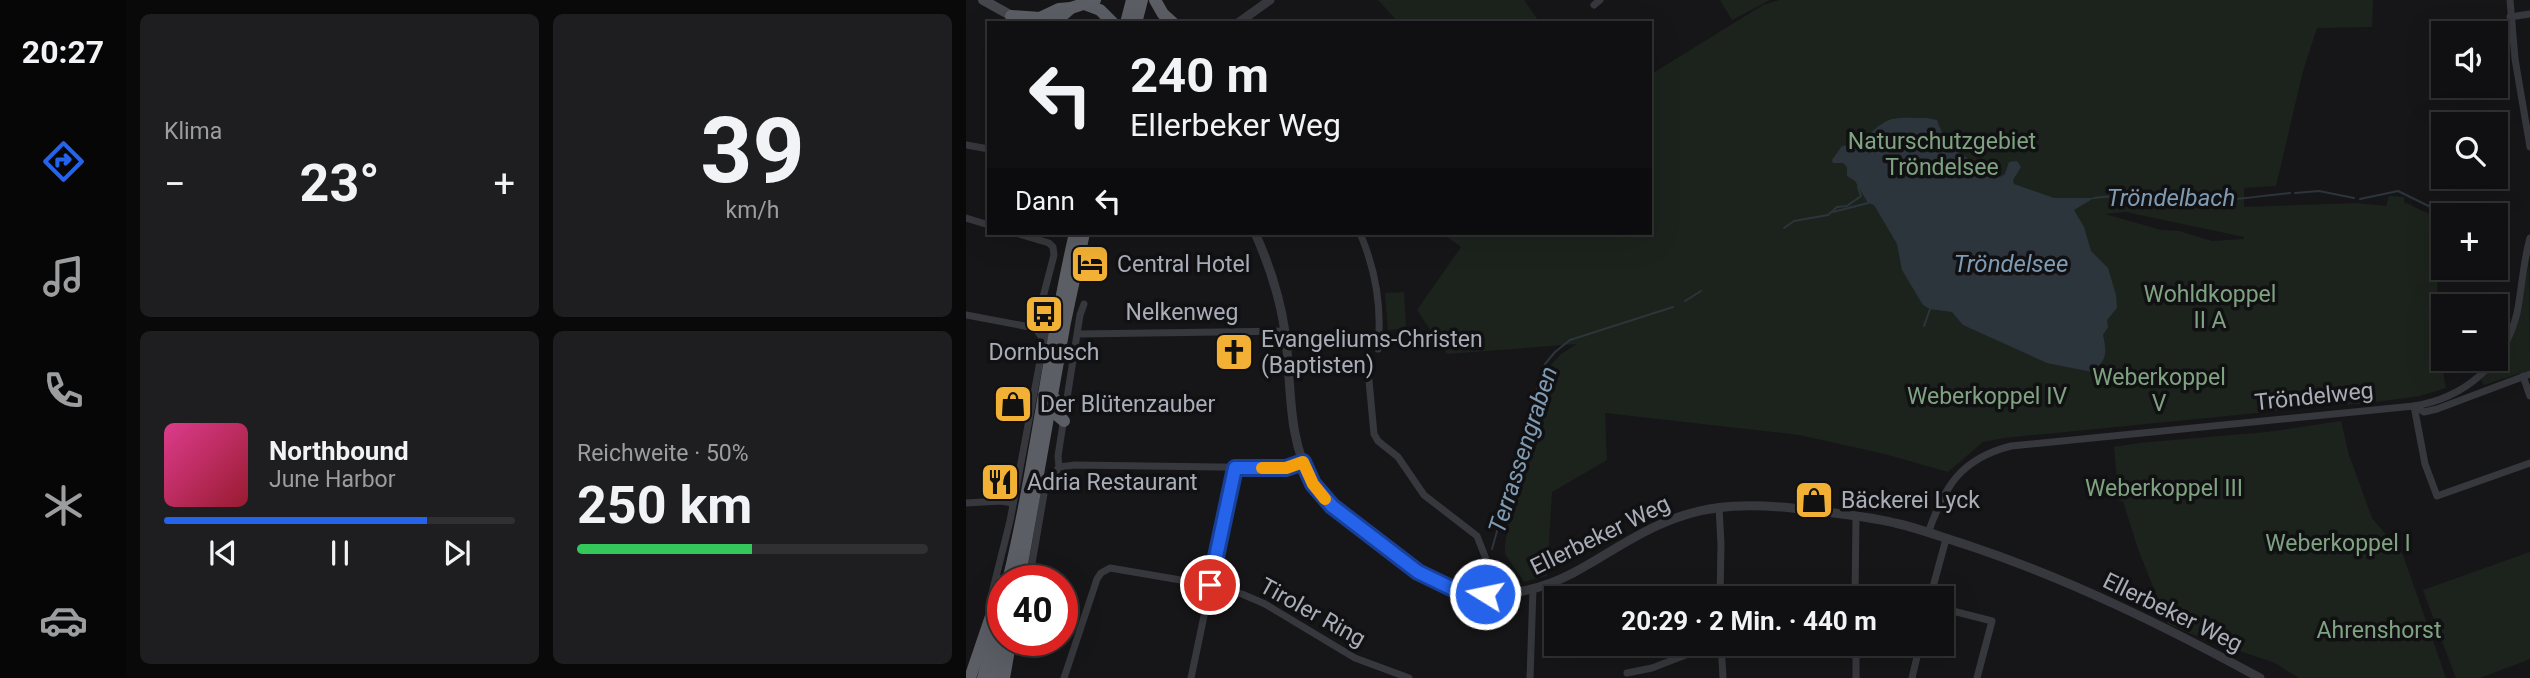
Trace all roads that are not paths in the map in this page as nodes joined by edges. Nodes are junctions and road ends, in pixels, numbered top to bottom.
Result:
1 (983, 0) edge
2 (1132, 0) edge
3 (1142, 0) edge
4 (1155, 0) edge
5 (1270, 0) edge
6 (2510, 0) edge
7 (1090, 2) edge
8 (1071, 8) junction
9 (2530, 14) edge
10 (1012, 16) junction
11 (2510, 17) junction
12 (1021, 21) edge
13 (1056, 21) edge
14 (1066, 21) edge
15 (1111, 21) edge
16 (1127, 21) edge
17 (1137, 21) edge
18 (1171, 21) edge
19 (1241, 21) edge
20 (2526, 103) edge
21 (966, 145) edge
22 (2530, 147) edge
23 (987, 149) edge
24 (966, 218) edge
25 (987, 224) edge
26 (1023, 235) edge
27 (1074, 235) edge
28 (1084, 235) edge
29 (1256, 235) edge
30 (1361, 235) edge
31 (2530, 238) edge
32 (2528, 257) edge
33 (1066, 271) junction
34 (1051, 303) joint
35 (1084, 304) dead end
36 (966, 315) edge
37 (1035, 328) junction
38 (1285, 331) junction
39 (1083, 333) junction
40 (1043, 339) junction
41 (1378, 349) dead end
42 (1368, 370) dead end
43 (2527, 375) edge
44 (1055, 377) junction
45 (2530, 396) edge
46 (2414, 406) junction
47 (1064, 421) junction
48 (1303, 462) junction
49 (2530, 463) edge
50 (1059, 467) junction
51 (1235, 468) junction
52 (966, 503) edge
53 (1013, 503) junction
54 (1719, 507) junction
55 (1856, 516) junction
56 (1928, 533) junction
57 (1946, 539) junction
58 (1012, 565) edge
59 (1022, 565) edge
60 (1032, 565) edge
61 (1210, 585) junction
62 (1720, 586) edge
63 (1856, 586) edge
64 (1933, 586) edge
65 (1533, 589) junction
66 (1485, 594) junction
67 (1954, 611) edge
68 (987, 625) edge
69 (990, 656) edge
70 (999, 656) edge
71 (1011, 656) edge
72 (1683, 656) edge
73 (1724, 656) edge
74 (1856, 656) edge
75 (1917, 656) edge
76 (1380, 669) junction
77 (1627, 673) dead end
78 (968, 678) edge
79 (984, 678) edge
80 (993, 678) edge
81 (1006, 678) edge
82 (1064, 678) edge
83 (1191, 678) edge
84 (1377, 678) edge
85 (1409, 678) edge
86 (1530, 678) edge
87 (1723, 678) edge
88 (1856, 678) edge
89 (1912, 678) edge
90 (1977, 678) edge
91 (2260, 678) edge

1 - 10 main road
2 - 16 highway
3 - 17 highway
4 - 18 highway
5 - 19 street
6 - 11 street
7 - 8 highway
7 - 15 highway
8 - 10 highway
8 - 13 highway
8 - 14 highway
9 - 11 street
10 - 12 main road
11 - 20 street
20 - 22 street
21 - 23 street
24 - 25 street
26 - 37 street
27 - 33 highway
28 - 44 highway
29 - 38 street, Ellerbeker Weg
30 - 41 street
31 - 32 street, Tröndelweg
32 - 46 street, Tröndelweg
33 - 34 highway
33 - 58 highway
34 - 40 street
35 - 39 street
36 - 37 street
37 - 40 street
38 - 39 street, Nelkenweg
38 - 48 street, Ellerbeker Weg
39 - 47 street
40 - 53 street
42 - 66 street
43 - 45 street
43 - 46 street, Tröndelweg
44 - 47 highway
44 - 59 highway
46 - 49 street
46 - 56 street, Tröndelweg
47 - 50 street
48 - 51 street
48 - 66 street, Ellerbeker Weg
50 - 51 street
50 - 60 street
51 - 61 street
52 - 53 street
53 - 78 street
54 - 55 street, Ellerbeker Weg
54 - 62 street
54 - 65 street, Ellerbeker Weg
55 - 56 street, Ellerbeker Weg
55 - 63 street
56 - 57 street, Ellerbeker Weg
57 - 64 street
57 - 91 street, Ellerbeker Weg
61 - 76 street, Tiroler Ring
61 - 82 street, Tiroler Ring
61 - 83 street
65 - 66 street, Ellerbeker Weg
65 - 86 street
67 - 90 street
68 - 78 highway
69 - 79 highway
70 - 80 highway
71 - 81 highway
72 - 77 street
73 - 87 street
74 - 88 street
75 - 89 street
76 - 84 street
76 - 85 street, Tiroler Ring

